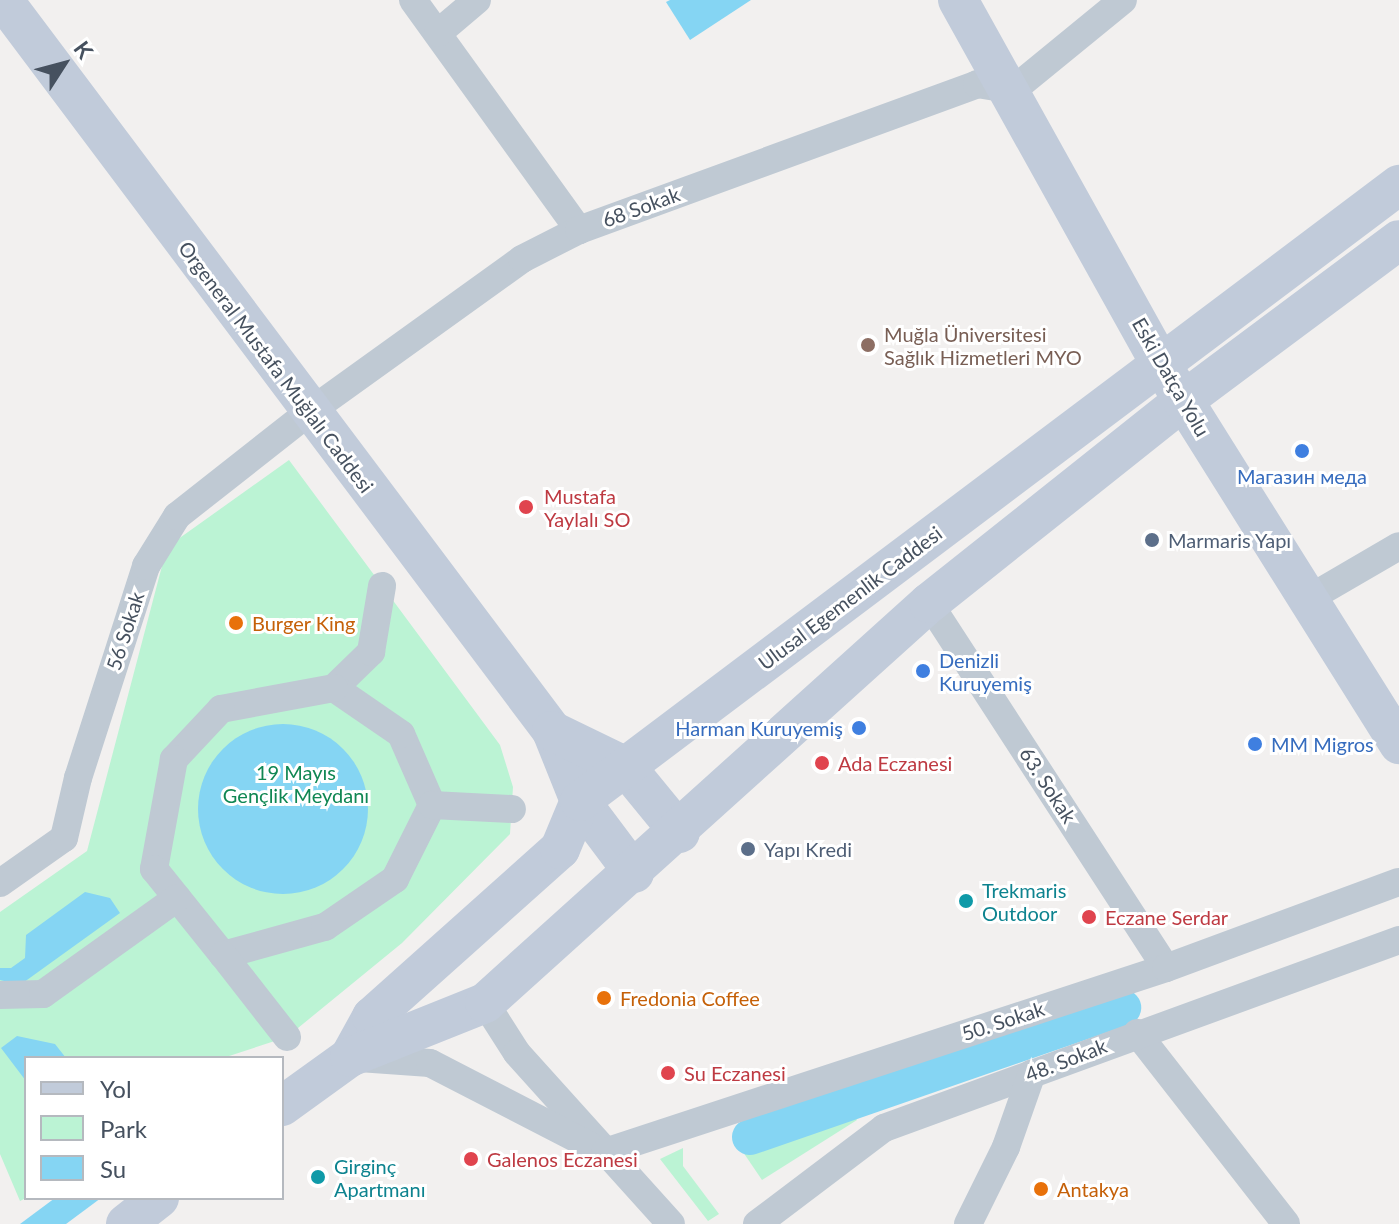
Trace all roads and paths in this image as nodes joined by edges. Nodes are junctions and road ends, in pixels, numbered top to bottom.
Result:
1 (3, 0) edge
2 (413, 0) edge
3 (477, 0) edge
4 (958, 0) edge
5 (1123, 0) edge
6 (438, 33) junction
7 (1013, 90) junction
8 (1399, 185) edge
9 (579, 230) junction
10 (1399, 240) edge
11 (1160, 363) junction
12 (1183, 401) junction
13 (308, 413) junction
14 (1399, 546) edge
15 (382, 586) dead end
16 (1308, 599) junction
17 (929, 603) junction
18 (334, 688) junction
19 (552, 731) junction
20 (1399, 744) edge
21 (626, 767) junction
22 (580, 801) junction
23 (432, 805) junction
24 (512, 809) dead end
25 (680, 833) junction
26 (634, 873) junction
27 (1399, 882) edge
28 (0, 883) edge
29 (177, 898) junction
30 (1399, 940) edge
31 (223, 955) junction
32 (1166, 968) junction
33 (0, 995) edge
34 (485, 1003) junction
35 (1137, 1033) junction
36 (287, 1037) dead end
37 (350, 1057) junction
38 (1032, 1073) junction
39 (284, 1105) edge
40 (605, 1152) junction
41 (156, 1200) edge
42 (126, 1224) edge
43 (671, 1224) edge
44 (757, 1224) edge
45 (968, 1224) edge
46 (1286, 1224) edge

1 - 13 main road, Orgeneral Mustafa Muğlalı Caddesi
2 - 6 street
3 - 6 street
4 - 7 main road, Eski Datça Yolu
5 - 7 street
6 - 9 street
7 - 9 street, 68 Sokak
7 - 11 main road, Eski Datça Yolu
8 - 11 main road, Ulusal Egemenlik Caddesi
9 - 13 street, 68 Sokak
10 - 12 main road
11 - 12 main road, Eski Datça Yolu
11 - 21 main road, Ulusal Egemenlik Caddesi
12 - 16 main road, Eski Datça Yolu
12 - 17 main road
13 - 19 main road, Orgeneral Mustafa Muğlalı Caddesi
13 - 28 street, 56 Sokak
14 - 16 street
15 - 18 street
16 - 20 main road, Eski Datça Yolu
17 - 25 main road
17 - 32 street, 63. Sokak
18 - 23 street
18 - 29 street
19 - 21 main road
19 - 22 main road
21 - 22 main road, Ulusal Egemenlik Caddesi
21 - 25 main road
22 - 26 main road
22 - 37 main road
23 - 24 street
23 - 31 street
25 - 26 main road
26 - 34 main road
27 - 32 street, 50. Sokak
29 - 31 street
29 - 33 street
30 - 35 street, 48. Sokak
31 - 36 street
32 - 40 street, 50. Sokak
34 - 37 main road
34 - 40 street
35 - 38 street, 48. Sokak
35 - 46 street
37 - 39 main road
37 - 40 street
38 - 44 street, 48. Sokak
38 - 45 street
40 - 43 street
41 - 42 main road

